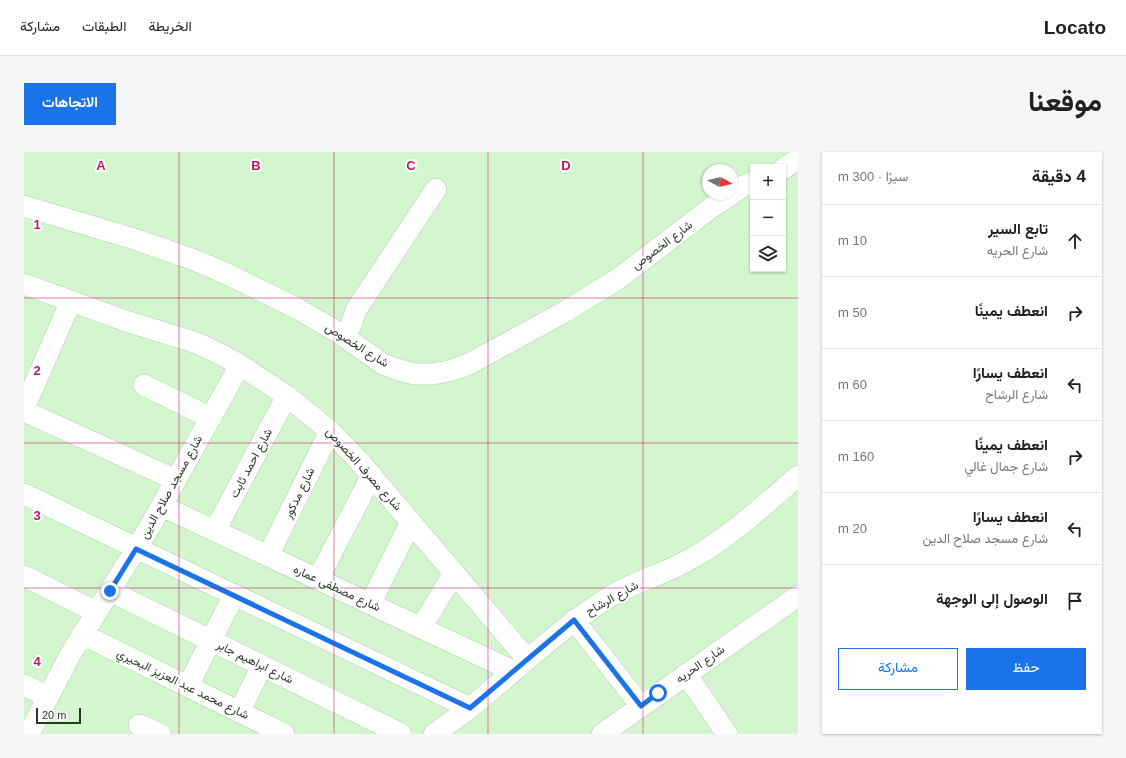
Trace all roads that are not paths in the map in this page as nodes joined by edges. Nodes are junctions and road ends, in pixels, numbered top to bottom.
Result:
1 (798, 159) edge
2 (786, 167) edge
3 (750, 183) edge
4 (436, 189) dead end
5 (738, 190) edge
6 (723, 200) edge
7 (24, 206) edge
8 (24, 284) edge
9 (70, 301) junction
10 (343, 336) junction
11 (240, 365) junction
12 (144, 385) dead end
13 (287, 396) junction
14 (26, 415) edge
15 (211, 418) junction
16 (330, 431) junction
17 (372, 475) junction
18 (798, 476) edge
19 (176, 480) junction
20 (24, 494) edge
21 (162, 506) junction
22 (411, 522) junction
23 (215, 530) junction
24 (136, 549) junction
25 (268, 556) junction
26 (454, 573) junction
27 (24, 576) edge
28 (318, 579) junction
29 (110, 591) junction
30 (234, 595) junction
31 (798, 596) edge
32 (370, 604) junction
33 (96, 612) junction
34 (574, 620) junction
35 (421, 628) junction
36 (82, 634) junction
37 (211, 640) junction
38 (520, 665) junction
39 (262, 666) junction
40 (686, 674) junction
41 (24, 685) edge
42 (188, 686) junction
43 (48, 697) junction
44 (641, 706) junction
45 (470, 708) junction
46 (239, 712) junction
47 (139, 724) dead end
48 (625, 727) edge
49 (30, 734) edge
50 (160, 734) edge
51 (284, 734) edge
52 (401, 734) edge
53 (434, 734) edge
54 (602, 734) edge
55 (727, 734) edge

1 - 2 street
3 - 5 street, شارع الخصوص
4 - 10 street
6 - 10 street, شارع الخصوص
7 - 10 street, شارع الخصوص
8 - 9 street, شارع مصرف الخصوص
9 - 11 street, شارع مصرف الخصوص
9 - 14 street
11 - 13 street, شارع مصرف الخصوص
11 - 15 street, شارع مسجد صلاح الدين
12 - 15 street
13 - 16 street, شارع مصرف الخصوص
13 - 23 street, شارع احمد ثابت
14 - 19 street
15 - 19 street, شارع مسجد صلاح الدين
16 - 17 street, شارع مصرف الخصوص
16 - 25 street, شارع مدكور
17 - 22 street, شارع مصرف الخصوص
17 - 28 street
18 - 34 street, شارع الرشاح
19 - 21 street, شارع مسجد صلاح الدين
20 - 24 street
21 - 23 street, شارع مصطفى عماره
21 - 24 street, شارع مسجد صلاح الدين
22 - 26 street, شارع مصرف الخصوص
22 - 32 street
23 - 25 street, شارع مصطفى عماره
24 - 29 street, شارع مسجد صلاح الدين
24 - 30 street
25 - 28 street, شارع مصطفى عماره
26 - 35 street
26 - 38 street, شارع مصرف الخصوص
27 - 33 street
28 - 32 street, شارع مصطفى عماره
29 - 33 street, شارع مسجد صلاح الدين
29 - 37 street, شارع ابراهيم جابر
30 - 37 street
30 - 45 street
31 - 40 street, شارع الحريه
32 - 35 street, شارع مصطفى عماره
33 - 36 street, شارع مسجد صلاح الدين
34 - 38 street, شارع الرشاح
34 - 44 street
35 - 38 street, شارع مصطفى عماره
36 - 42 street, شارع محمد عبد العزيز البحيري
36 - 43 street, شارع مسجد صلاح الدين
37 - 39 street, شارع ابراهيم جابر
37 - 42 street
38 - 45 street, شارع الرشاح
39 - 46 street
39 - 52 street, شارع ابراهيم جابر
40 - 44 street, شارع الحريه
40 - 55 street
41 - 43 street
42 - 46 street, شارع محمد عبد العزيز البحيري
43 - 49 street, شارع مسجد صلاح الدين
44 - 48 street, شارع الحريه
45 - 53 street, شارع الرشاح
46 - 51 street, شارع محمد عبد العزيز البحيري
47 - 50 street
48 - 54 street, شارع الحريه

